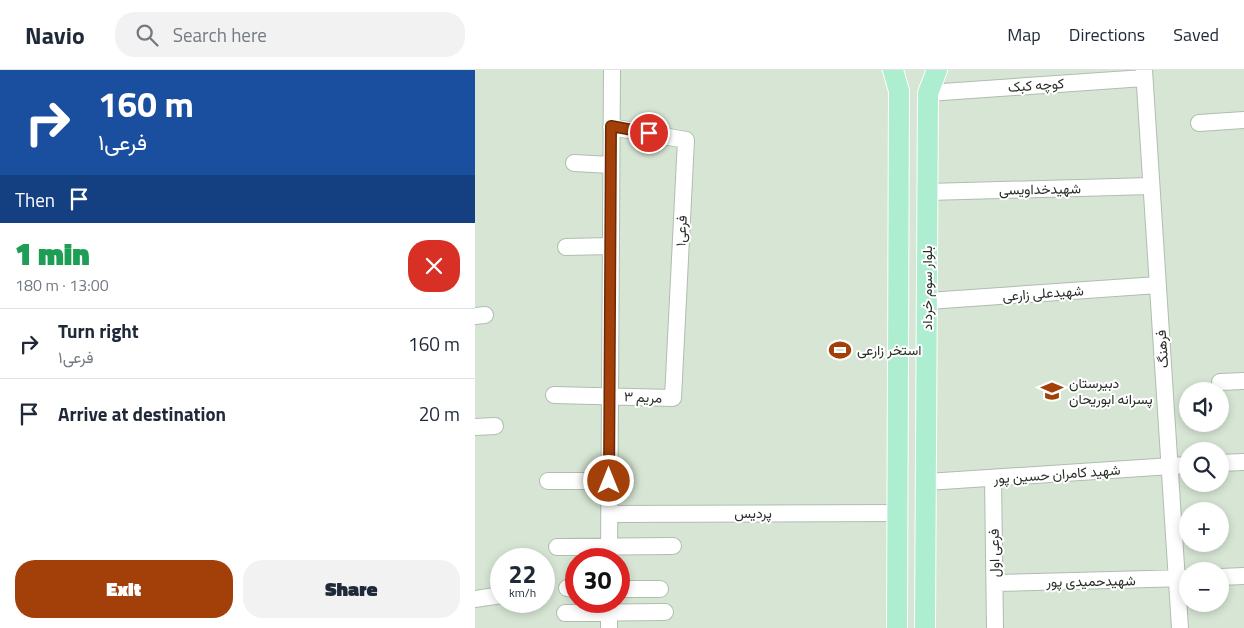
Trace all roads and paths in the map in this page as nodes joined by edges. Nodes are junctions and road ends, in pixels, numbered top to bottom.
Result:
1 (612, 70) edge
2 (893, 70) edge
3 (937, 70) edge
4 (1144, 74) edge
5 (928, 93) junction
6 (1244, 120) edge
7 (1199, 123) dead end
8 (611, 126) junction
9 (574, 163) dead end
10 (611, 165) junction
11 (1151, 186) junction
12 (927, 192) junction
13 (611, 246) junction
14 (566, 247) dead end
15 (1158, 285) junction
16 (927, 301) junction
17 (1244, 381) edge
18 (1220, 382) dead end
19 (554, 395) dead end
20 (610, 396) junction
21 (673, 398) joint
22 (495, 426) dead end
23 (475, 427) edge
24 (1244, 462) edge
25 (1229, 463) edge
26 (1179, 466) edge
27 (1170, 467) junction
28 (993, 478) junction
29 (548, 481) dead end
30 (609, 481) junction
31 (927, 482) junction
32 (898, 513) junction
33 (609, 514) junction
34 (673, 546) dead end
35 (557, 547) dead end
36 (566, 548) edge
37 (609, 548) edge
38 (630, 551) edge
39 (1180, 562) edge
40 (1244, 576) edge
41 (1229, 577) edge
42 (1179, 579) edge
43 (995, 583) junction
44 (660, 589) dead end
45 (630, 590) edge
46 (490, 597) edge
47 (475, 599) edge
48 (665, 612) dead end
49 (1181, 612) edge
50 (565, 613) dead end
51 (609, 614) edge
52 (897, 628) edge
53 (925, 628) edge
54 (995, 628) edge
55 (1180, 628) edge

1 - 8 street
2 - 32 main road, بلوار سوم خرداد
3 - 5 main road, بلوار سوم خرداد
4 - 5 street, کوچه کبک
4 - 11 street, فرهنگ
5 - 12 main road, بلوار سوم خرداد
6 - 7 street
8 - 10 street
8 - 21 street, فرعی۱
9 - 10 street
10 - 13 street
11 - 12 street, شهیدخداویسی
11 - 15 street, فرهنگ
12 - 16 main road, بلوار سوم خرداد
13 - 14 street
13 - 20 street
15 - 16 street, شهیدعلی زارعی
15 - 27 street, فرهنگ
16 - 31 main road, بلوار سوم خرداد
17 - 18 street
19 - 20 street, مریم ۳
20 - 21 street, مریم ۳
20 - 30 street
22 - 23 street
24 - 25 street
26 - 27 street, شهید کامران حسین پور
27 - 28 street, شهید کامران حسین پور
27 - 39 street, فرهنگ
28 - 31 street, شهید کامران حسین پور
28 - 43 street, فرعی اول
29 - 30 street
30 - 33 street
31 - 53 main road, بلوار سوم خرداد
32 - 33 street, پردیس
32 - 52 main road, بلوار سوم خرداد
33 - 37 street
34 - 38 street
35 - 36 street
40 - 41 street
42 - 43 street, شهیدحمیدی پور
43 - 54 street, فرعی اول
44 - 45 street
46 - 47 street
48 - 51 street
49 - 55 street, فرهنگ
50 - 51 street

